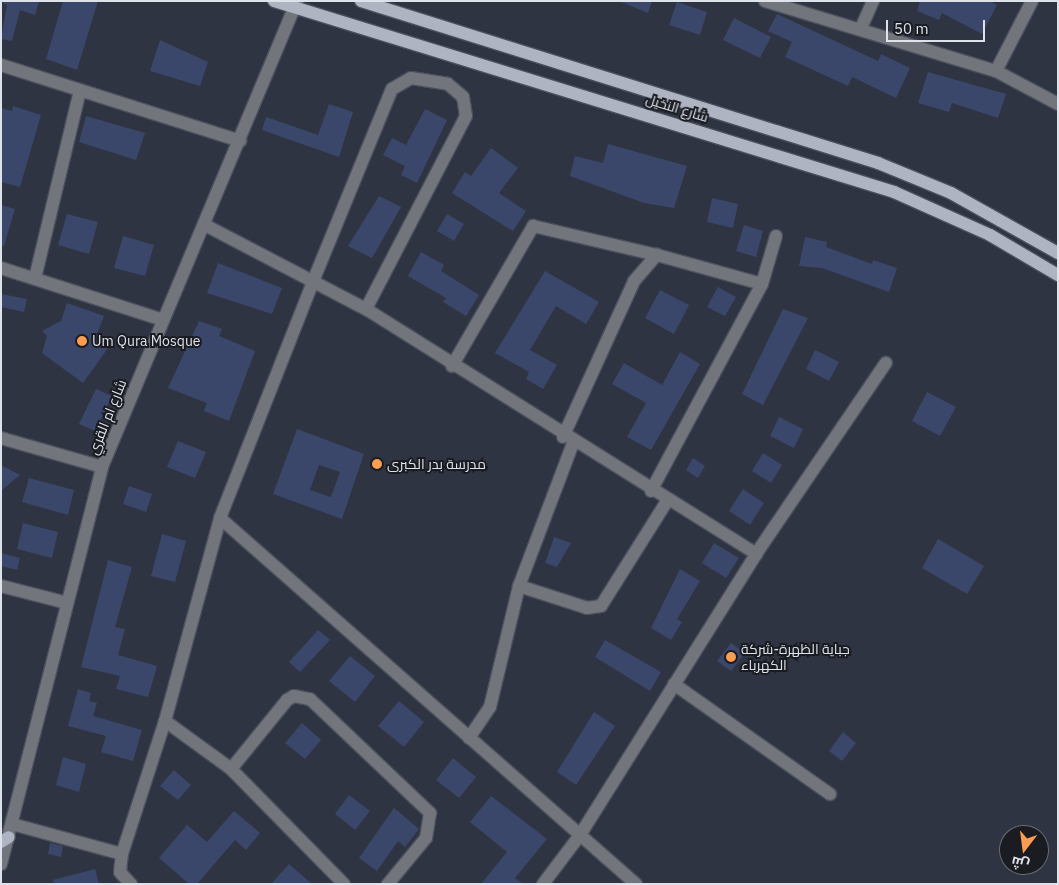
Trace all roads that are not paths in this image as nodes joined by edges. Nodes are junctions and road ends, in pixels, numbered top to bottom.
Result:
1 (274, 1) edge
2 (361, 1) edge
3 (765, 1) edge
4 (873, 1) edge
5 (1032, 1) edge
6 (296, 4) edge
7 (861, 28) junction
8 (1, 66) edge
9 (996, 71) junction
10 (80, 90) junction
11 (1058, 104) edge
12 (240, 141) junction
13 (205, 225) junction
14 (776, 236) dead end
15 (1058, 253) edge
16 (657, 255) junction
17 (1, 268) edge
18 (1058, 276) edge
19 (35, 278) junction
20 (314, 279) junction
21 (762, 284) junction
22 (366, 310) junction
23 (163, 320) junction
24 (886, 363) dead end
25 (452, 366) junction
26 (1, 438) edge
27 (568, 440) junction
28 (102, 467) junction
29 (651, 491) junction
30 (667, 501) junction
31 (220, 518) junction
32 (756, 554) junction
33 (1, 586) edge
34 (519, 586) junction
35 (67, 603) junction
36 (674, 684) junction
37 (165, 721) junction
38 (469, 738) junction
39 (231, 769) junction
40 (830, 794) dead end
41 (8, 835) edge
42 (580, 835) junction
43 (122, 854) junction
44 (1, 864) edge
45 (131, 884) edge
46 (344, 884) edge
47 (388, 884) edge
48 (543, 884) edge
49 (636, 884) edge

1 - 6 main road, شارع النخيل
2 - 15 main road, شارع النخيل
3 - 7 street
4 - 7 street
5 - 9 street
6 - 12 street, شارع ام القري
6 - 18 main road, شارع النخيل
7 - 9 street
8 - 10 street
9 - 11 street
10 - 12 street
10 - 19 street
12 - 13 street, شارع ام القري
13 - 20 street
13 - 23 street, شارع ام القري
14 - 21 street
16 - 21 street
16 - 25 street
16 - 27 street
17 - 19 street
19 - 23 street
20 - 22 street
20 - 22 street
20 - 31 street
21 - 29 street
22 - 25 street
23 - 28 street, شارع ام القري
24 - 32 street
25 - 27 street
26 - 28 street
27 - 29 street
27 - 34 street
28 - 35 street, شارع ام القري
29 - 30 street
30 - 32 street
30 - 34 street
31 - 37 street
31 - 38 street
32 - 36 street
33 - 35 street
34 - 38 street
35 - 41 street, شارع ام القري
36 - 40 street
36 - 42 street
37 - 39 street
37 - 43 street
38 - 42 street
39 - 46 street
39 - 47 street
41 - 43 street
41 - 44 street, شارع ام القري
42 - 48 street
42 - 49 street
43 - 45 street

